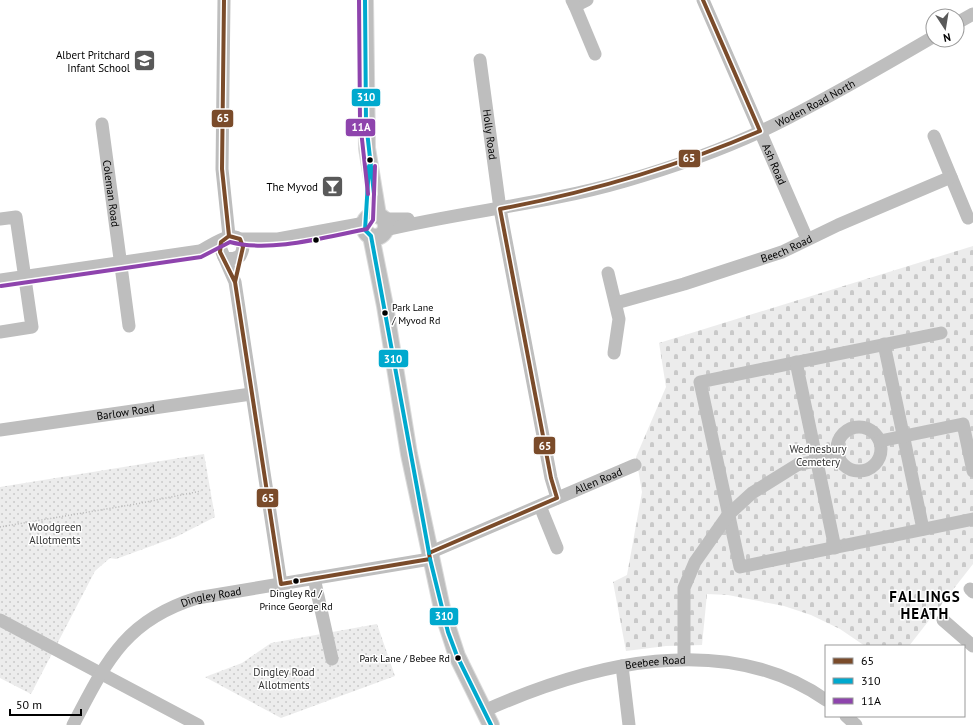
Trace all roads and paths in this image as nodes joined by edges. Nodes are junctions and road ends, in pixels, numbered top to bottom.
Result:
1 (224, 0) edge
2 (365, 0) edge
3 (587, 0) edge
4 (703, 0) edge
5 (573, 3) edge
6 (925, 41) edge
7 (595, 54) dead end
8 (480, 60) dead end
9 (102, 124) dead end
10 (760, 131) junction
11 (934, 136) dead end
12 (951, 177) junction
13 (500, 209) junction
14 (968, 218) dead end
15 (0, 219) edge
16 (375, 226) junction
17 (230, 238) junction
18 (278, 239) junction
19 (807, 239) junction
20 (200, 251) junction
21 (241, 254) junction
22 (223, 256) junction
23 (121, 263) junction
24 (608, 273) dead end
25 (25, 276) junction
26 (0, 280) edge
27 (235, 282) junction
28 (616, 303) junction
29 (129, 326) dead end
30 (0, 332) edge
31 (941, 333) dead end
32 (884, 344) junction
33 (614, 353) dead end
34 (796, 362) junction
35 (251, 394) junction
36 (0, 430) edge
37 (904, 436) junction
38 (880, 441) junction
39 (839, 456) junction
40 (816, 461) junction
41 (635, 465) dead end
42 (973, 471) edge
43 (201, 491) dead end
44 (557, 498) junction
45 (540, 506) junction
46 (729, 514) junction
47 (973, 519) edge
48 (0, 527) edge
49 (923, 529) junction
50 (557, 548) dead end
51 (835, 548) junction
52 (430, 556) junction
53 (314, 578) junction
54 (281, 584) junction
55 (0, 620) edge
56 (943, 620) dead end
57 (971, 642) edge
58 (332, 659) dead end
59 (684, 659) junction
60 (622, 666) junction
61 (100, 674) junction
62 (825, 699) edge
63 (847, 717) edge
64 (488, 718) edge
65 (73, 725) edge
66 (198, 725) edge
67 (629, 725) edge
68 (856, 725) edge

1 - 17 street
2 - 16 main road
3 - 5 street
4 - 10 street, Ash Road
5 - 7 street
6 - 10 street, Woden Road North
8 - 13 street, Holly Road
9 - 23 street, Coleman Road
10 - 13 street, Woden Road North
10 - 19 street, Ash Road
11 - 12 street
12 - 14 street
12 - 19 street, Beech Road
13 - 16 street, Woden Road North
13 - 44 street, Holly Road
15 - 25 street
16 - 18 street, Woden Road North
16 - 52 main road
17 - 18 street
17 - 20 street
17 - 21 street
17 - 22 street
18 - 21 street
19 - 28 street, Beech Road
20 - 22 street
20 - 23 street
21 - 22 street
21 - 27 street
22 - 27 street
23 - 25 street
23 - 29 street, Coleman Road
24 - 28 street
25 - 26 street
25 - 30 street
27 - 35 street
28 - 33 street
31 - 32 street
32 - 34 street
32 - 37 street
34 - 40 street
34 - 46 street
35 - 36 street, Barlow Road
35 - 54 street
37 - 38 street
37 - 42 street
37 - 49 street
38 - 39 street
38 - 39 street
39 - 40 street
40 - 46 street
40 - 51 street
41 - 44 street, Allen Road
43 - 48 path
44 - 45 street, Allen Road
45 - 50 street
45 - 52 street, Allen Road
46 - 51 street
46 - 59 street
47 - 49 street
49 - 51 street
52 - 53 street, Dingley Road
52 - 64 main road
53 - 54 street, Dingley Road
53 - 58 street
54 - 61 street, Dingley Road
55 - 61 street
56 - 57 street
59 - 60 street, Beebee Road
59 - 62 street, Beebee Road
60 - 64 street, Beebee Road
60 - 67 street
61 - 65 street, Dingley Road
61 - 66 street
63 - 68 street

